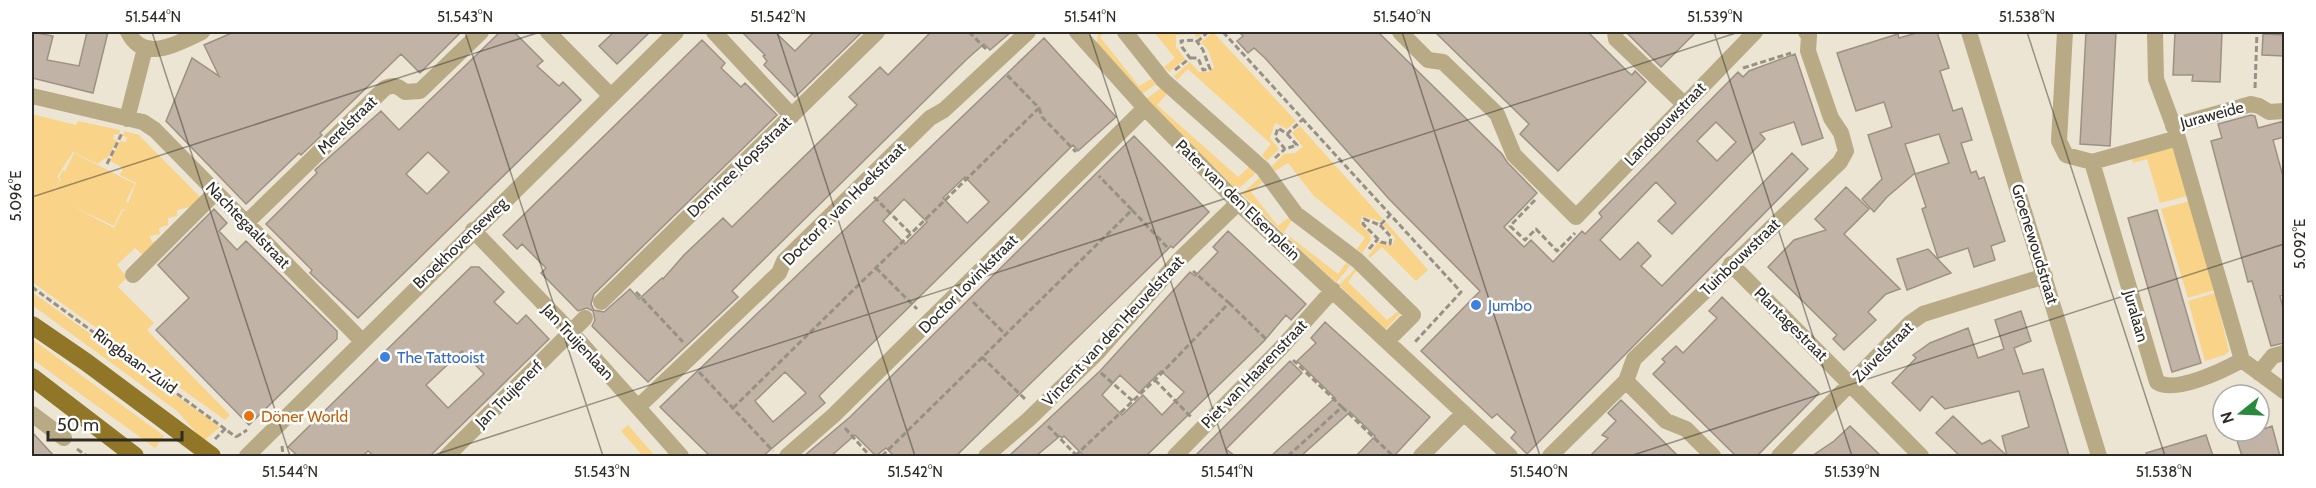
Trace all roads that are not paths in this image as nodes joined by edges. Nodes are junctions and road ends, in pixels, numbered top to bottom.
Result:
1 (128, 32) edge
2 (481, 32) edge
3 (548, 32) edge
4 (676, 32) edge
5 (714, 32) edge
6 (877, 32) edge
7 (1028, 32) edge
8 (1125, 32) edge
9 (1400, 32) edge
10 (1615, 32) edge
11 (1755, 32) edge
12 (1969, 32) edge
13 (2065, 32) edge
14 (2155, 32) edge
15 (1081, 33) edge
16 (197, 34) edge
17 (1811, 36) edge
18 (145, 48) junction
19 (32, 96) edge
20 (611, 96) junction
21 (1684, 104) junction
22 (1145, 108) junction
23 (2284, 111) edge
24 (792, 116) junction
25 (125, 124) junction
26 (2175, 132) junction
27 (2092, 162) junction
28 (216, 192) junction
29 (1238, 203) junction
30 (246, 223) junction
31 (473, 230) junction
32 (1731, 264) junction
33 (133, 275) dead end
34 (2045, 276) junction
35 (1333, 290) junction
36 (601, 302) dead end
37 (585, 318) dead end
38 (32, 326) edge
39 (571, 332) junction
40 (1388, 341) junction
41 (362, 342) junction
42 (2284, 352) edge
43 (2242, 360) junction
44 (2259, 373) junction
45 (32, 377) edge
46 (1626, 381) junction
47 (1851, 384) junction
48 (2284, 391) edge
49 (638, 407) junction
50 (1464, 413) junction
51 (32, 414) edge
52 (64, 438) dead end
53 (1915, 454) edge
54 (135, 456) edge
55 (212, 456) edge
56 (247, 456) edge
57 (447, 456) edge
58 (681, 456) edge
59 (787, 456) edge
60 (986, 456) edge
61 (1175, 456) edge
62 (1421, 456) edge
63 (1510, 456) edge
64 (1550, 456) edge
65 (1713, 456) edge
66 (1779, 456) edge
67 (2099, 456) edge

1 - 18 street
2 - 30 street, Merelstraat
3 - 20 street
4 - 20 street, Broekhovenseweg
5 - 24 street
6 - 24 street, Dominee Kopsstraat
7 - 49 street, Doctor P. van Hoekstraat
8 - 40 street
9 - 21 street, Landbouwstraat
10 - 21 street
11 - 21 street, Landbouwstraat
12 - 34 street, Groenewoudstraat
13 - 27 street
14 - 26 street
15 - 22 street, Pater van den Elsenplein
16 - 18 street
17 - 32 street, Tuinbouwstraat
18 - 25 street
19 - 25 street, Nachtegaalstraat
20 - 31 street, Broekhovenseweg
22 - 29 street, Pater van den Elsenplein
22 - 59 street, Doctor Lovinkstraat
23 - 26 street, Juraweide
24 - 36 street, Dominee Kopsstraat
25 - 28 street, Nachtegaalstraat
26 - 27 street
26 - 43 street
27 - 43 street, Juralaan
28 - 30 street, Nachtegaalstraat
28 - 33 street
29 - 35 street, Pater van den Elsenplein
29 - 60 street, Vincent van den Heuvelstraat
30 - 41 street, Nachtegaalstraat
31 - 39 street, Jan Truijenlaan
31 - 41 street, Broekhovenseweg
32 - 46 street, Tuinbouwstraat
32 - 47 street, Plantagestraat
34 - 47 street, Zuivelstraat
34 - 67 street, Groenewoudstraat
35 - 40 street, Pater van den Elsenplein
35 - 61 street, Piet van Haarenstraat
37 - 39 street
38 - 55 main road, Ringbaan-Zuid
39 - 49 street, Jan Truijenlaan
39 - 57 street, Jan Truijenerf
40 - 50 street, Pater van den Elsenplein
41 - 56 street, Broekhovenseweg
42 - 44 street
43 - 44 street
44 - 48 street
45 - 54 main road
46 - 64 street, Tuinbouwstraat
46 - 65 street
47 - 53 street, Plantagestraat
47 - 66 street, Zuivelstraat
49 - 58 street, Jan Truijenlaan
50 - 62 street
50 - 63 street, Pater van den Elsenplein
51 - 52 street

